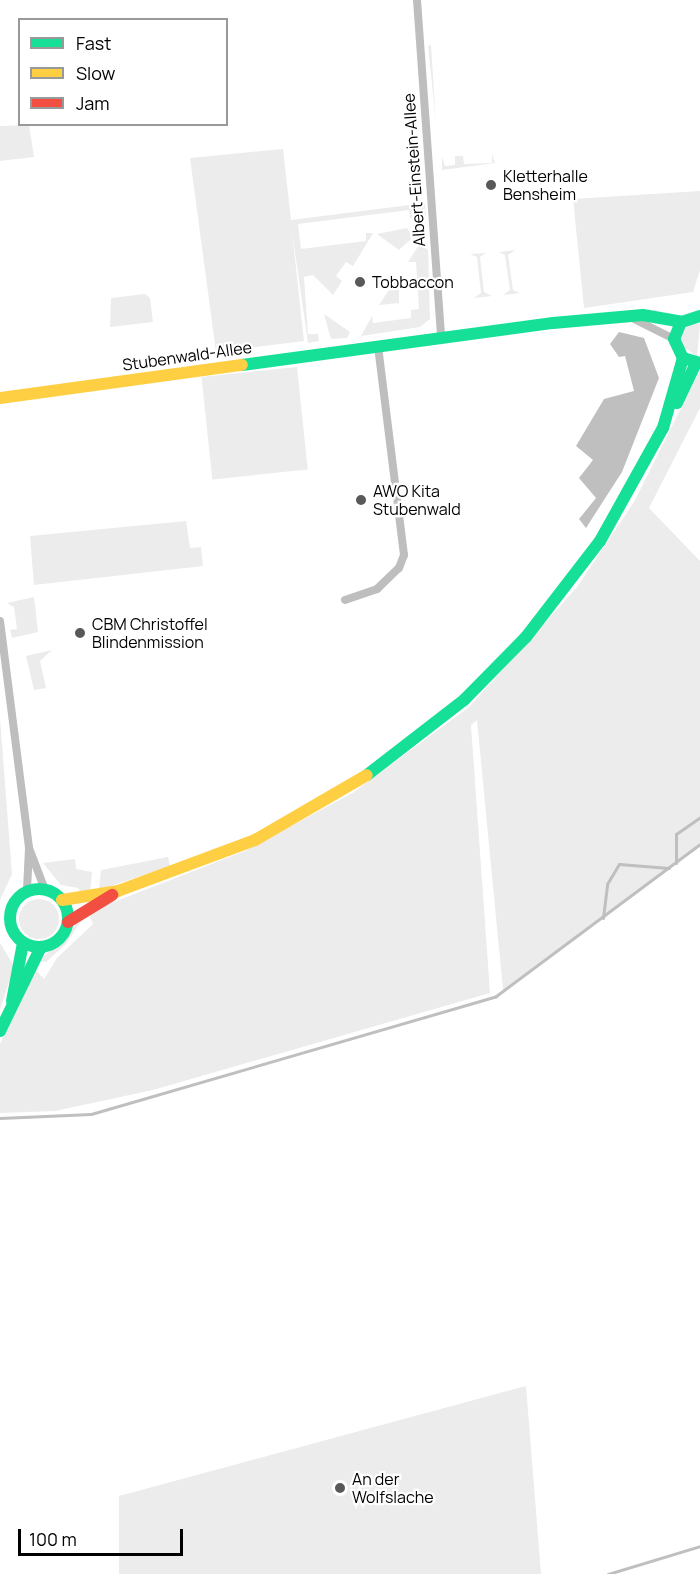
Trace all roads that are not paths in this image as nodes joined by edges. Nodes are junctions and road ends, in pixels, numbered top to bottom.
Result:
1 (417, 0) edge
2 (699, 314) edge
3 (626, 316) junction
4 (681, 322) junction
5 (441, 339) junction
6 (674, 339) junction
7 (378, 347) junction
8 (682, 358) junction
9 (698, 363) edge
10 (0, 398) edge
11 (666, 420) junction
12 (345, 600) dead end
13 (0, 621) edge
14 (29, 848) junction
15 (45, 890) junction
16 (27, 891) junction
17 (118, 891) junction
18 (62, 900) junction
19 (5, 912) edge
20 (68, 922) junction
21 (0, 927) edge
22 (13, 933) junction
23 (23, 943) junction
24 (41, 947) junction
25 (10, 1011) junction
26 (0, 1030) edge

1 - 5 street, Albert-Einstein-Allee
2 - 4 street
3 - 4 street, Stubenwald-Allee
3 - 5 street, Stubenwald-Allee
3 - 6 street
4 - 6 street
5 - 7 street, Stubenwald-Allee
6 - 8 street
7 - 10 street, Stubenwald-Allee
7 - 12 street
8 - 9 street
8 - 11 street
9 - 11 street
11 - 17 street
13 - 14 street
14 - 15 street
14 - 16 street
15 - 16 street
15 - 18 street
16 - 19 street
17 - 18 street
17 - 20 street
18 - 20 street
19 - 22 street
20 - 24 street
21 - 22 street
22 - 23 street
23 - 24 street
23 - 25 street
24 - 25 street
25 - 26 street

